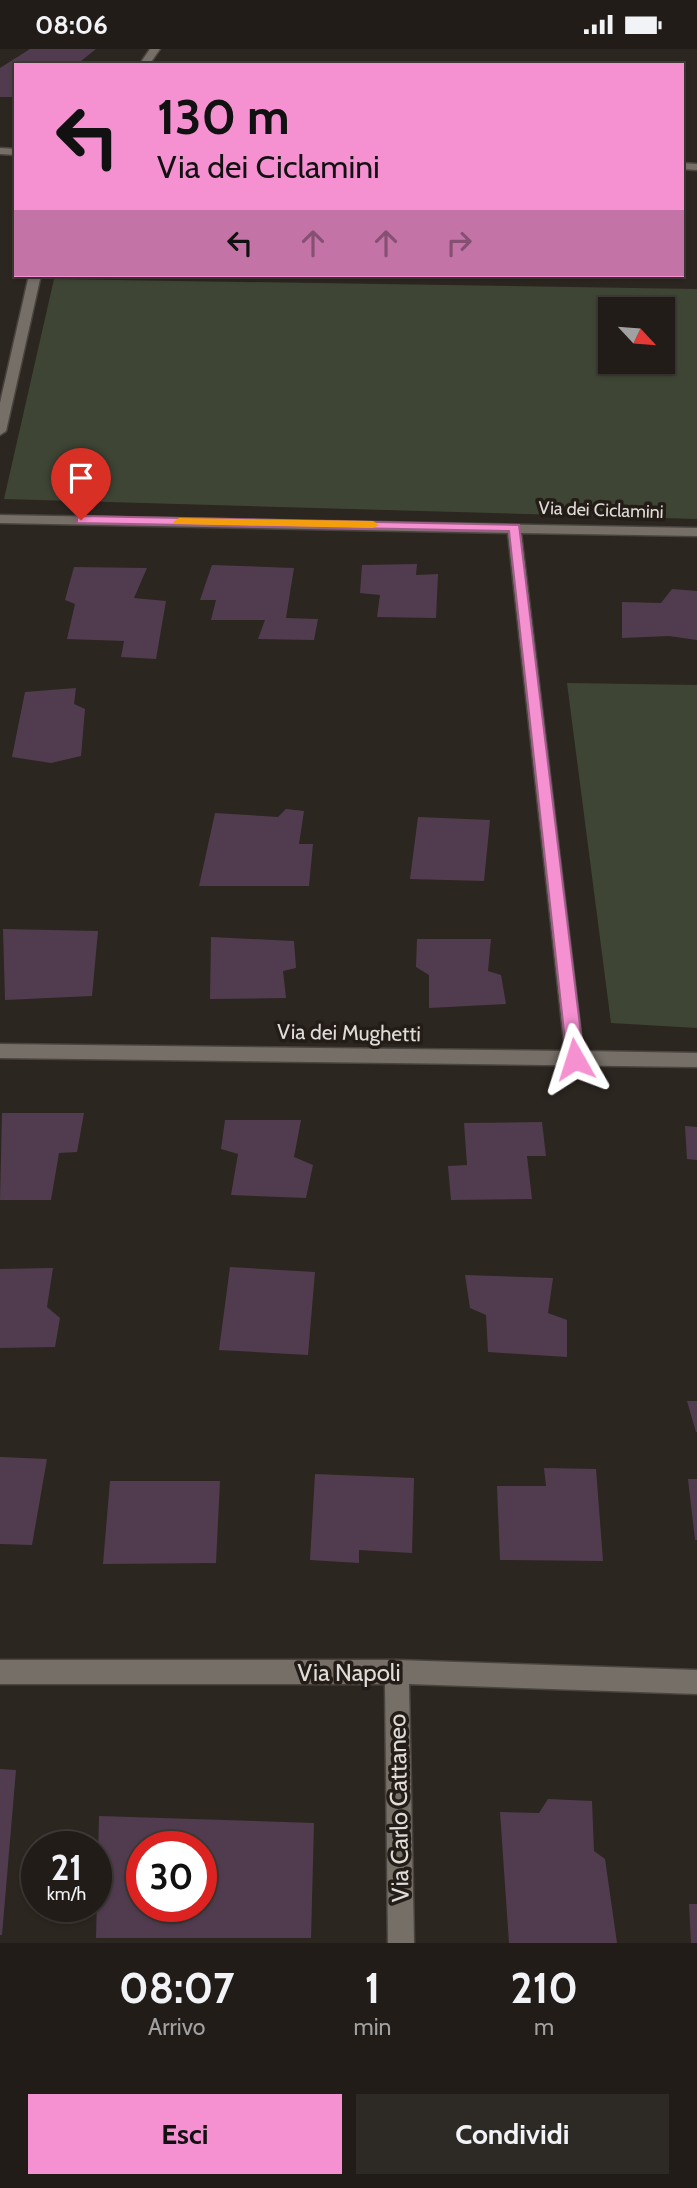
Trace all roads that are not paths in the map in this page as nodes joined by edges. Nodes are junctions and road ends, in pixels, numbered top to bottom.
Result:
1 (35, 277) edge
2 (0, 431) edge
3 (0, 519) edge
4 (514, 527) junction
5 (697, 532) edge
6 (0, 1051) edge
7 (575, 1059) junction
8 (697, 1060) edge
9 (0, 1672) edge
10 (397, 1672) junction
11 (697, 1682) edge
12 (401, 1943) edge

1 - 2 street
3 - 4 street, Via dei Ciclamini
4 - 5 street, Via dei Ciclamini
4 - 7 street
6 - 7 street, Via dei Mughetti
7 - 8 street, Via dei Mughetti
9 - 10 street, Via Napoli
10 - 11 street, Via Napoli
10 - 12 street, Via Carlo Cattaneo

